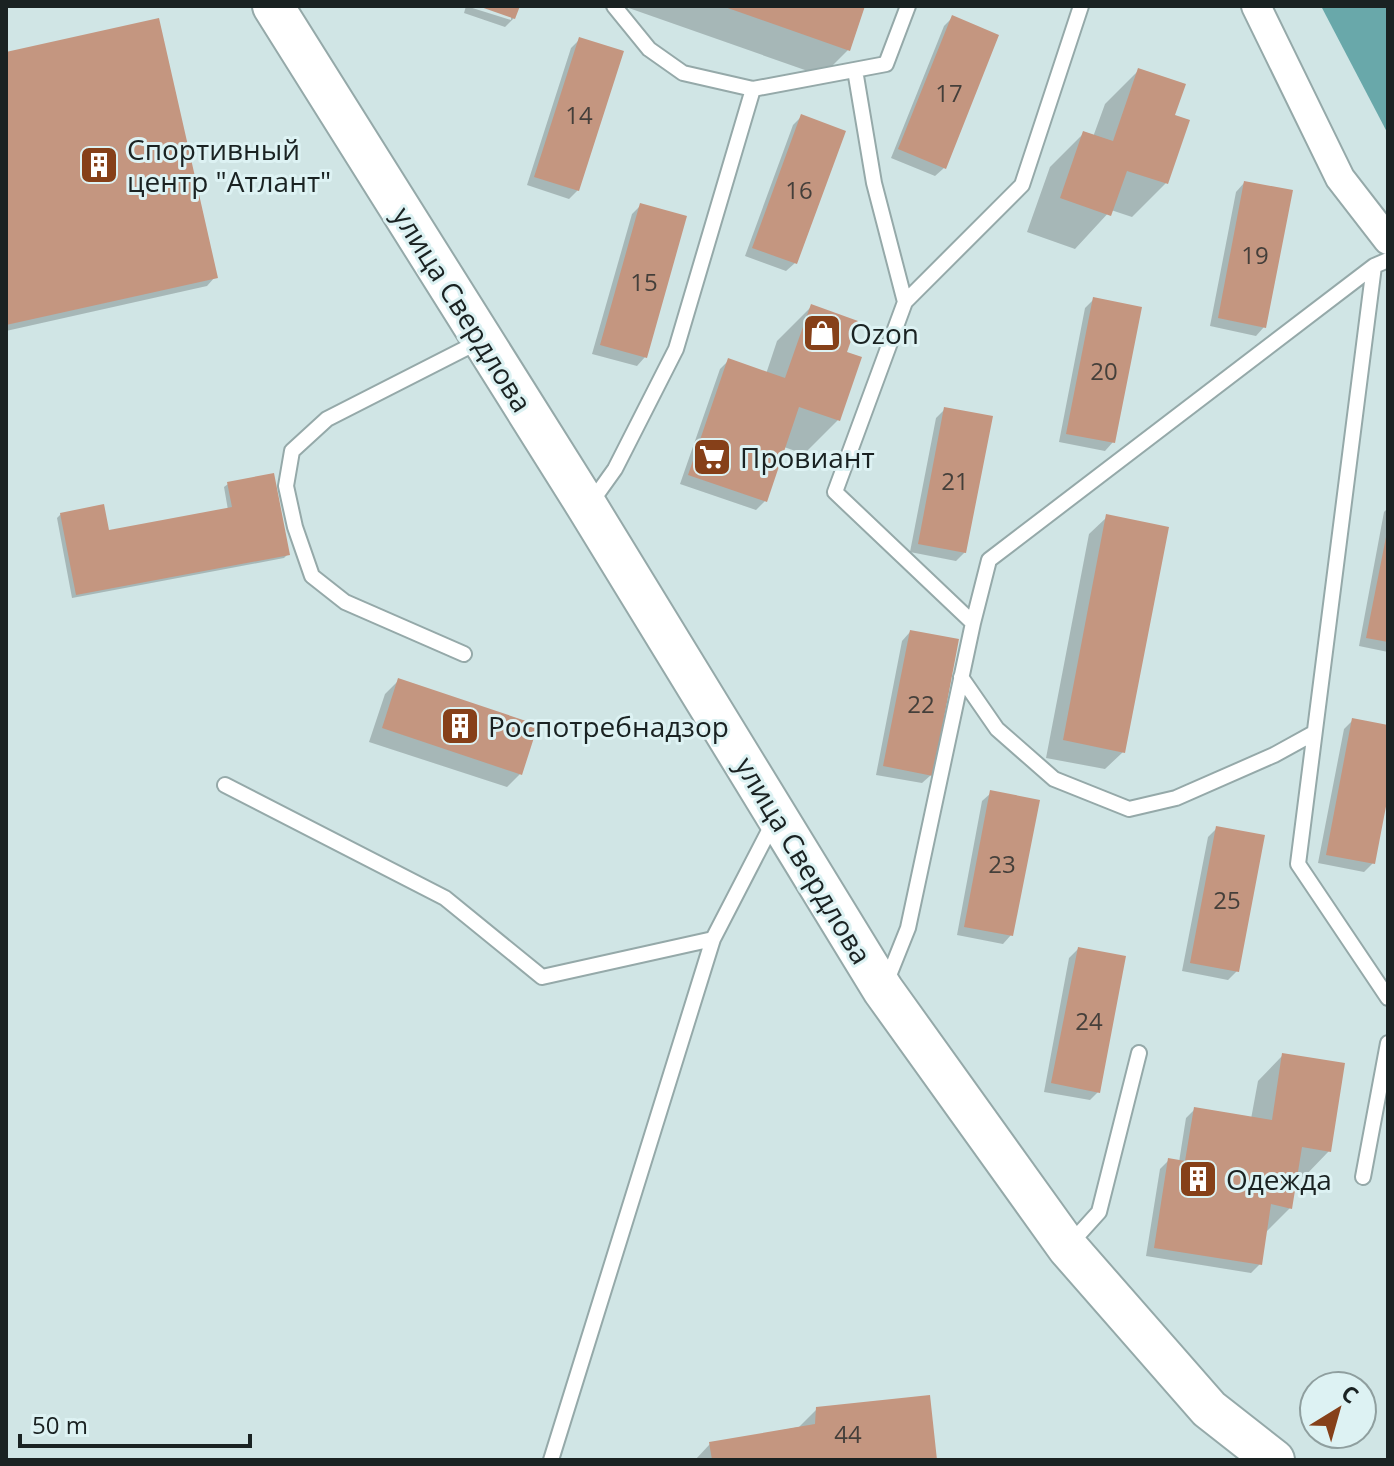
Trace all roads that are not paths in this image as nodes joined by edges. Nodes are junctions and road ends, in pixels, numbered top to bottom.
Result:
1 (273, 6) edge
2 (614, 6) edge
3 (908, 6) edge
4 (1081, 6) edge
5 (1256, 6) edge
6 (855, 70) junction
7 (753, 89) junction
8 (1388, 240) edge
9 (1388, 260) edge
10 (1374, 266) junction
11 (905, 302) junction
12 (482, 340) junction
13 (588, 508) junction
14 (973, 623) junction
15 (464, 654) dead end
16 (961, 677) junction
17 (1314, 733) junction
18 (225, 785) dead end
19 (777, 815) junction
20 (713, 939) junction
21 (883, 990) junction
22 (1388, 998) edge
23 (1388, 1043) edge
24 (1139, 1053) dead end
25 (1363, 1177) dead end
26 (1068, 1248) junction
27 (551, 1460) edge
28 (1274, 1460) edge

1 - 12 main road, улица Свердлова
2 - 7 lane
3 - 6 lane
4 - 11 lane
5 - 8 street
6 - 7 lane
6 - 11 lane
7 - 13 lane
9 - 10 lane
10 - 14 lane
10 - 17 lane
11 - 14 lane
12 - 13 main road, улица Свердлова
12 - 15 lane
13 - 19 main road, улица Свердлова
14 - 16 lane
16 - 17 lane
16 - 21 lane
17 - 22 lane
18 - 20 lane
19 - 20 lane
19 - 21 main road, улица Свердлова
20 - 27 lane
21 - 26 main road, улица Свердлова
23 - 25 lane
24 - 26 lane
26 - 28 main road, улица Свердлова

